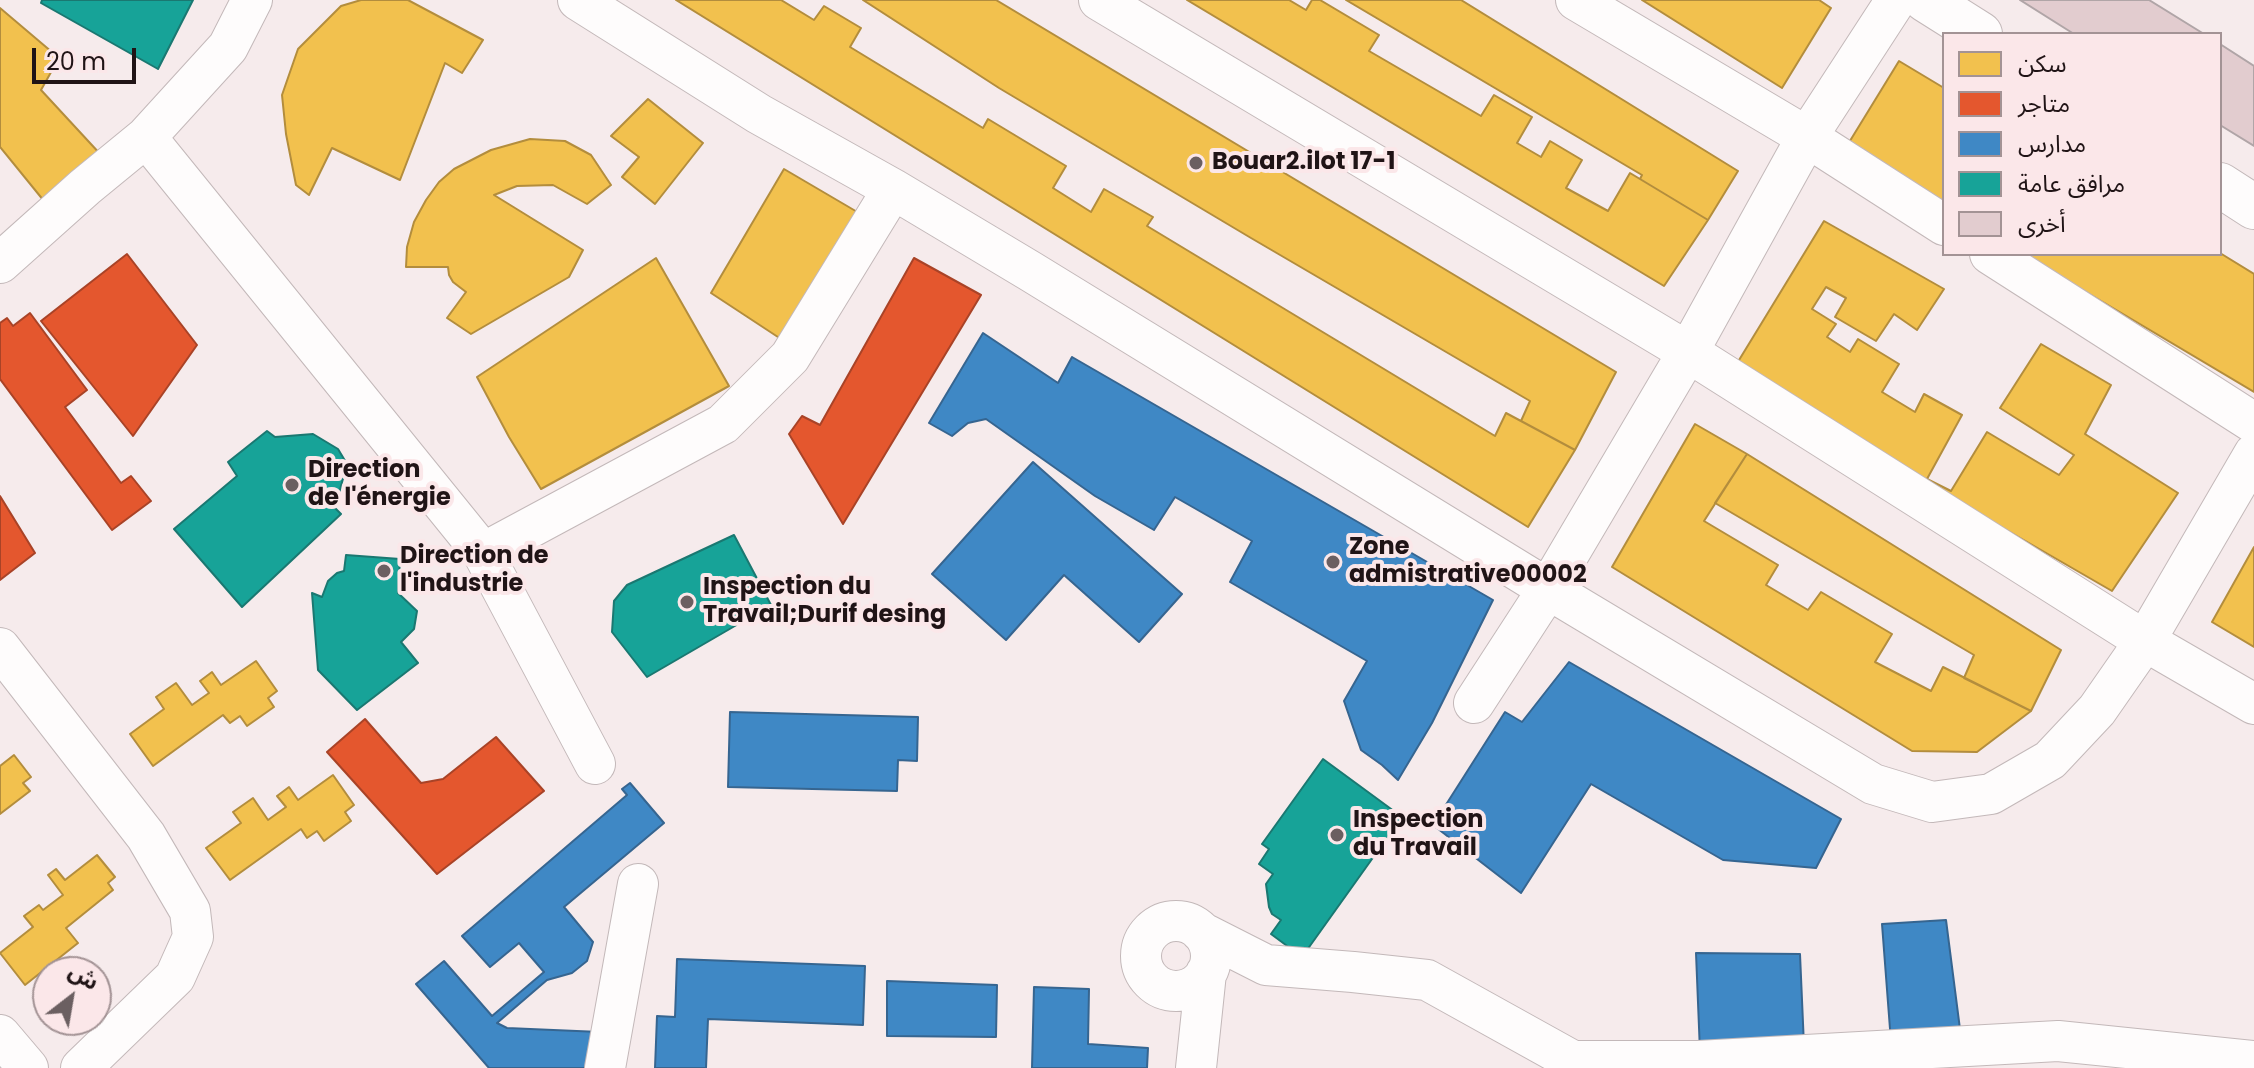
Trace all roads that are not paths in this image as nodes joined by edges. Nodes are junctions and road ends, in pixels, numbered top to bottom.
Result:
1 (252, 0) edge
2 (578, 0) edge
3 (1099, 0) edge
4 (1576, 0) edge
5 (1896, 0) edge
6 (1926, 0) edge
7 (1977, 32) edge
8 (146, 137) junction
9 (1807, 137) junction
10 (2222, 186) edge
11 (893, 189) junction
12 (2254, 207) edge
13 (1942, 224) edge
14 (1993, 256) edge
15 (0, 263) edge
16 (1688, 352) junction
17 (2254, 423) edge
18 (2254, 454) edge
19 (483, 553) junction
20 (1548, 589) junction
21 (2145, 641) junction
22 (0, 648) edge
23 (1474, 703) dead end
24 (2254, 704) edge
25 (595, 764) dead end
26 (638, 884) dead end
27 (1201, 932) junction
28 (1206, 973) junction
29 (0, 1035) edge
30 (2239, 1063) edge
31 (28, 1068) edge
32 (81, 1068) edge
33 (605, 1068) edge
34 (1196, 1068) edge

1 - 8 street
2 - 11 street
3 - 16 street
4 - 9 street
5 - 9 street
6 - 7 street
8 - 15 street
8 - 19 street
9 - 13 street
9 - 16 street
10 - 12 street
11 - 19 street
11 - 20 street
14 - 17 street
16 - 20 street
16 - 21 street
18 - 21 street
19 - 25 street
20 - 21 street
20 - 23 street
21 - 24 street
22 - 32 street
26 - 33 street
27 - 28 street
27 - 28 street
27 - 30 street
28 - 34 street
29 - 31 street

